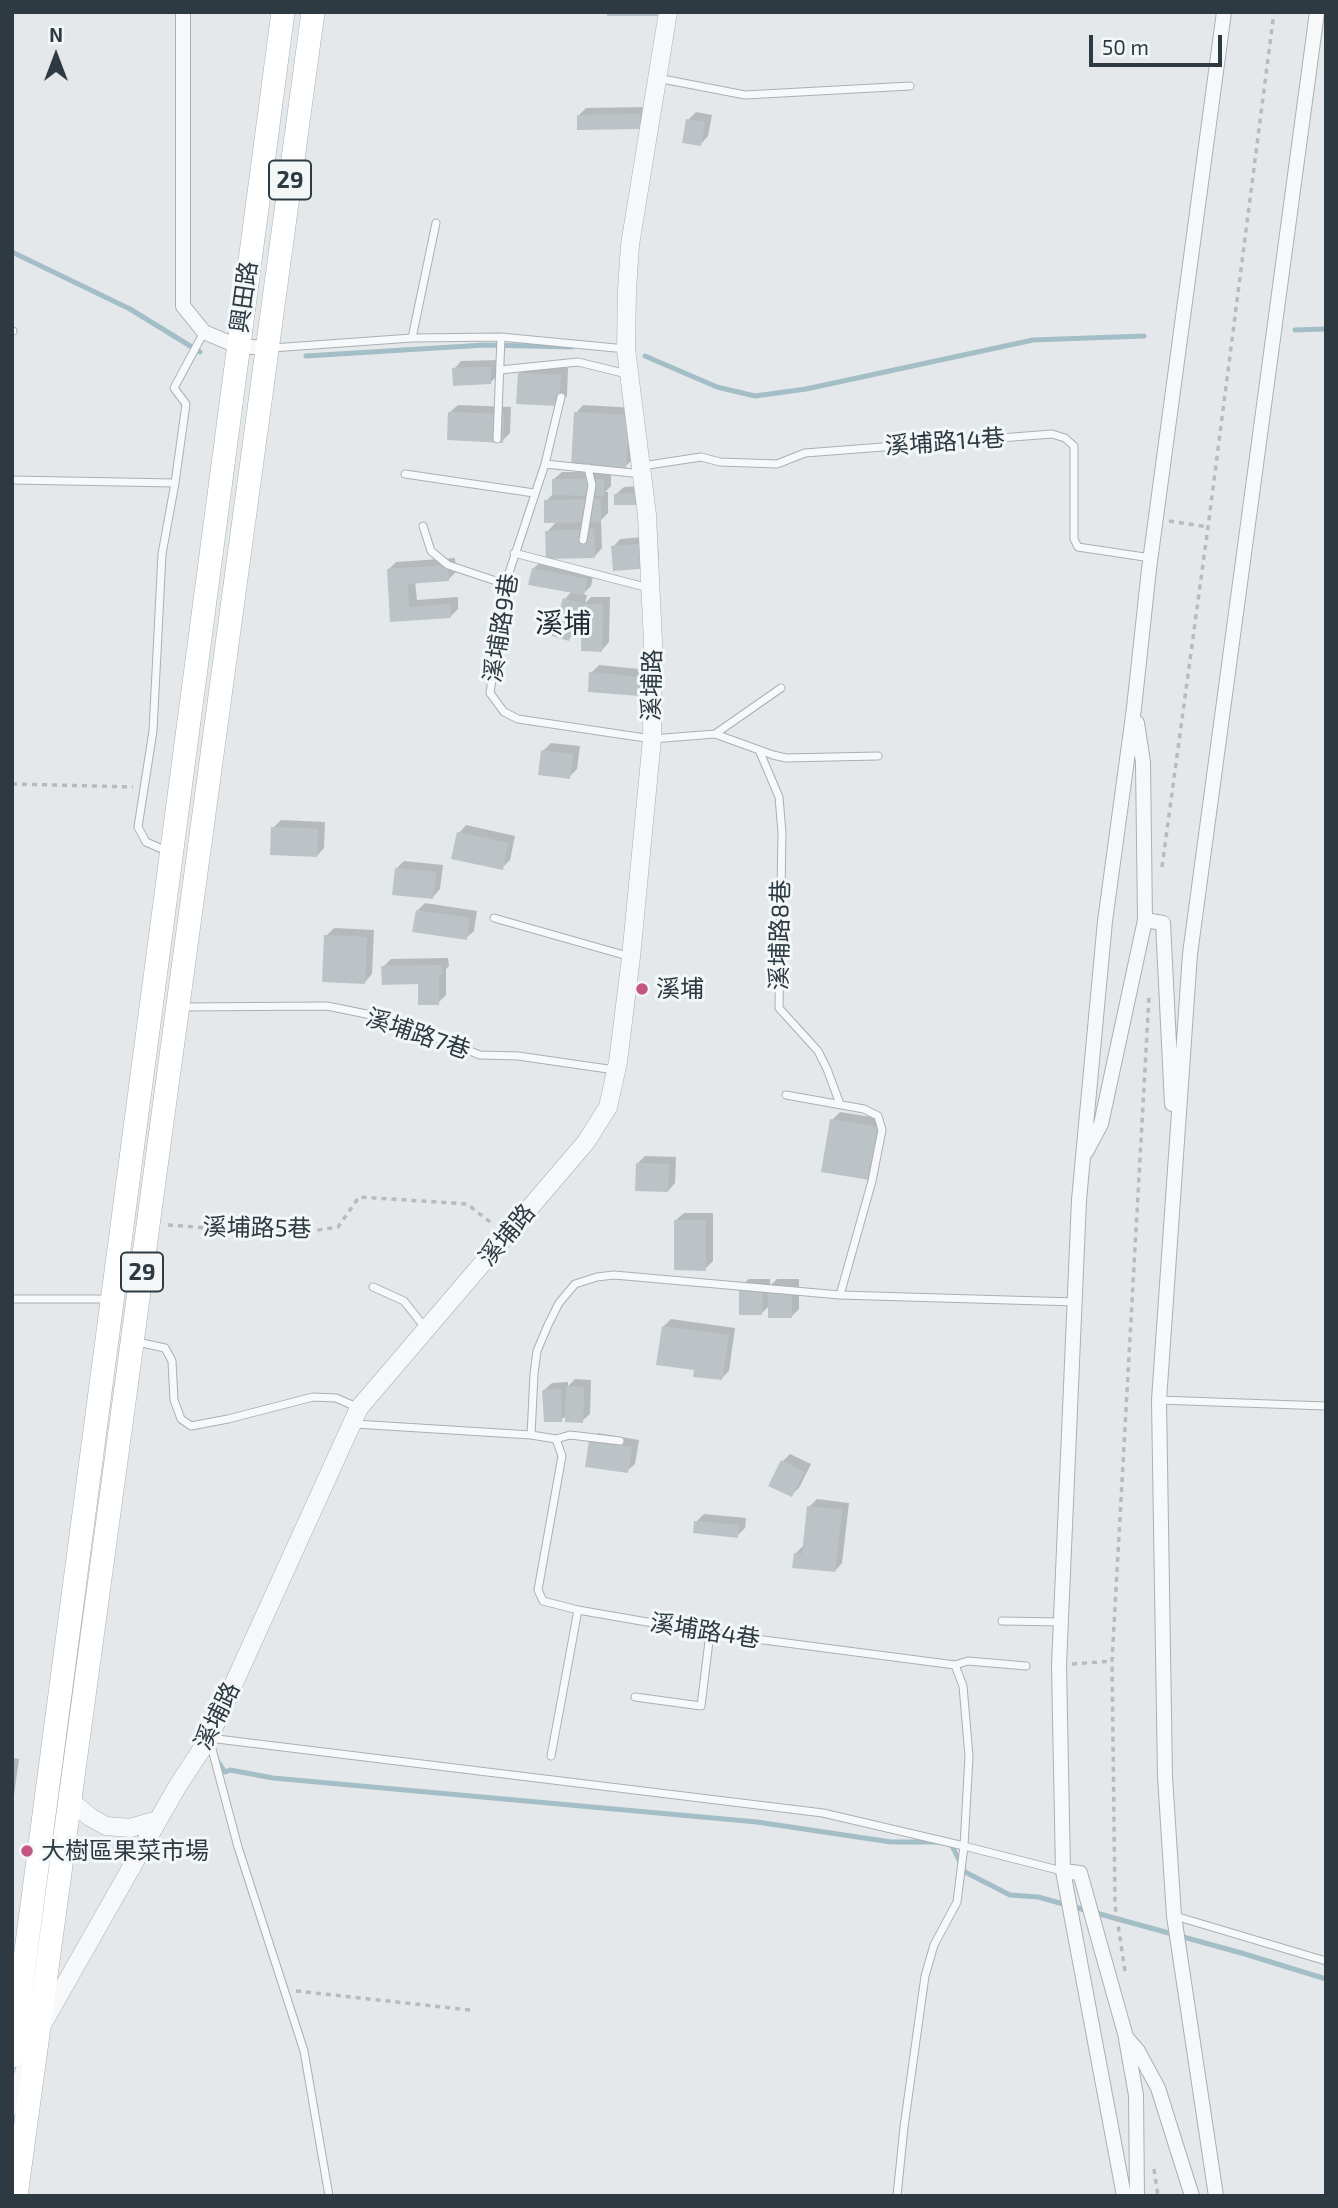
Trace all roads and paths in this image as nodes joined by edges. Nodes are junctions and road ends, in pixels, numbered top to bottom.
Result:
1 (184, 12) edge
2 (283, 12) edge
3 (313, 12) edge
4 (668, 12) edge
5 (1224, 12) edge
6 (1317, 12) edge
7 (656, 77) junction
8 (910, 86) dead end
9 (436, 223) dead end
10 (204, 332) junction
11 (412, 338) junction
12 (500, 340) junction
13 (237, 346) junction
14 (267, 348) junction
15 (626, 349) junction
16 (500, 366) junction
17 (629, 374) junction
18 (561, 397) dead end
19 (497, 439) dead end
20 (545, 464) junction
21 (588, 468) junction
22 (642, 470) junction
23 (405, 474) dead end
24 (12, 480) edge
25 (176, 483) junction
26 (534, 493) junction
27 (1156, 519) junction
28 (423, 526) dead end
29 (1208, 527) dead end
30 (583, 540) dead end
31 (514, 553) junction
32 (1151, 558) junction
33 (505, 584) junction
34 (651, 588) junction
35 (781, 688) dead end
36 (1134, 708) junction
37 (715, 734) junction
38 (652, 739) junction
39 (760, 750) junction
40 (878, 756) dead end
41 (12, 784) edge
42 (146, 788) junction
43 (171, 853) junction
44 (494, 918) dead end
45 (1145, 920) junction
46 (631, 957) junction
47 (177, 1007) junction
48 (616, 1070) junction
49 (786, 1095) dead end
50 (840, 1104) junction
51 (1176, 1136) junction
52 (1082, 1160) junction
53 (149, 1224) junction
54 (506, 1235) junction
55 (373, 1287) dead end
56 (839, 1295) junction
57 (112, 1299) junction
58 (12, 1300) edge
59 (1076, 1302) junction
60 (426, 1329) junction
61 (132, 1340) junction
62 (1159, 1400) junction
63 (1326, 1406) edge
64 (355, 1416) junction
65 (531, 1435) junction
66 (556, 1439) junction
67 (620, 1441) dead end
68 (578, 1610) junction
69 (1002, 1620) dead end
70 (1060, 1622) junction
71 (710, 1633) junction
72 (1112, 1661) dead end
73 (955, 1665) junction
74 (1059, 1665) junction
75 (1026, 1666) dead end
76 (635, 1697) dead end
77 (209, 1738) junction
78 (551, 1756) dead end
79 (71, 1801) junction
80 (159, 1820) junction
81 (964, 1846) junction
82 (1063, 1871) junction
83 (1174, 1916) junction
84 (1326, 1961) edge
85 (284, 1989) junction
86 (470, 2010) dead end
87 (40, 2028) junction
88 (1126, 2038) junction
89 (12, 2056) edge
90 (12, 2106) edge
91 (16, 2196) edge
92 (328, 2196) edge
93 (897, 2196) edge
94 (1124, 2196) edge
95 (1137, 2196) edge
96 (1192, 2196) edge
97 (1216, 2196) edge

1 - 10 street, 興田路
2 - 13 main road, 興田路 / 29
3 - 14 main road, 興田路 / 29
4 - 7 street
5 - 27 street
6 - 51 street
7 - 8 lane
7 - 15 street
9 - 11 lane
10 - 13 street, 興田路
10 - 25 lane
11 - 12 lane
11 - 14 lane
12 - 15 lane
12 - 16 lane
13 - 14 street
13 - 43 main road, 29
14 - 47 main road, 溪埔路 / 29
15 - 17 street, 溪埔路
16 - 17 lane
16 - 19 lane
17 - 22 street, 溪埔路
18 - 20 lane, 溪埔路9巷
20 - 21 lane
20 - 26 lane, 溪埔路9巷
21 - 22 lane
21 - 30 lane
22 - 32 lane, 溪埔路14巷
22 - 34 street, 溪埔路
23 - 26 lane
24 - 25 lane
25 - 42 lane
26 - 31 lane, 溪埔路9巷
27 - 29 path
27 - 32 street
28 - 33 lane
31 - 33 lane, 溪埔路9巷
31 - 34 lane
32 - 36 street
33 - 38 lane, 溪埔路9巷
34 - 38 street, 溪埔路
35 - 37 lane
36 - 45 street
36 - 52 street
37 - 38 lane, 溪埔路9巷
37 - 39 lane
38 - 46 street, 溪埔路
39 - 40 lane
39 - 50 lane, 溪埔路8巷
41 - 42 path
42 - 43 lane
43 - 57 main road, 29
44 - 46 lane
45 - 51 street
45 - 52 street
46 - 48 street, 溪埔路
47 - 48 lane, 溪埔路7巷
47 - 53 main road, 溪埔路 / 29
48 - 54 street, 溪埔路
49 - 50 lane
50 - 56 lane
51 - 62 street
52 - 59 street
53 - 54 path, 溪埔路5巷
53 - 61 main road, 溪埔路 / 29
54 - 60 street, 溪埔路
55 - 60 lane
56 - 59 lane
56 - 65 lane
57 - 58 lane
57 - 89 main road, 29
59 - 70 street
60 - 64 street, 溪埔路
61 - 64 lane
61 - 79 main road, 溪埔路 / 29
62 - 63 lane
62 - 83 street
64 - 65 lane
64 - 77 street, 溪埔路
65 - 66 lane
66 - 67 lane
66 - 68 lane, 溪埔路4巷
68 - 71 lane, 溪埔路4巷
68 - 78 lane
69 - 70 lane
70 - 74 street
71 - 73 lane, 溪埔路4巷
71 - 76 lane
72 - 74 path
73 - 75 lane, 溪埔路4巷
73 - 81 lane
74 - 82 street
77 - 80 street, 溪埔路
77 - 81 lane
77 - 85 lane
79 - 80 street
79 - 87 main road, 溪埔路 / 29
80 - 87 street, 溪埔路
81 - 82 lane
81 - 93 lane
82 - 88 street
82 - 94 street
83 - 84 lane
83 - 97 street
85 - 86 path
85 - 92 lane
87 - 90 street, 溪埔路
87 - 91 main road, 溪埔路 / 29
88 - 95 street
88 - 96 street

